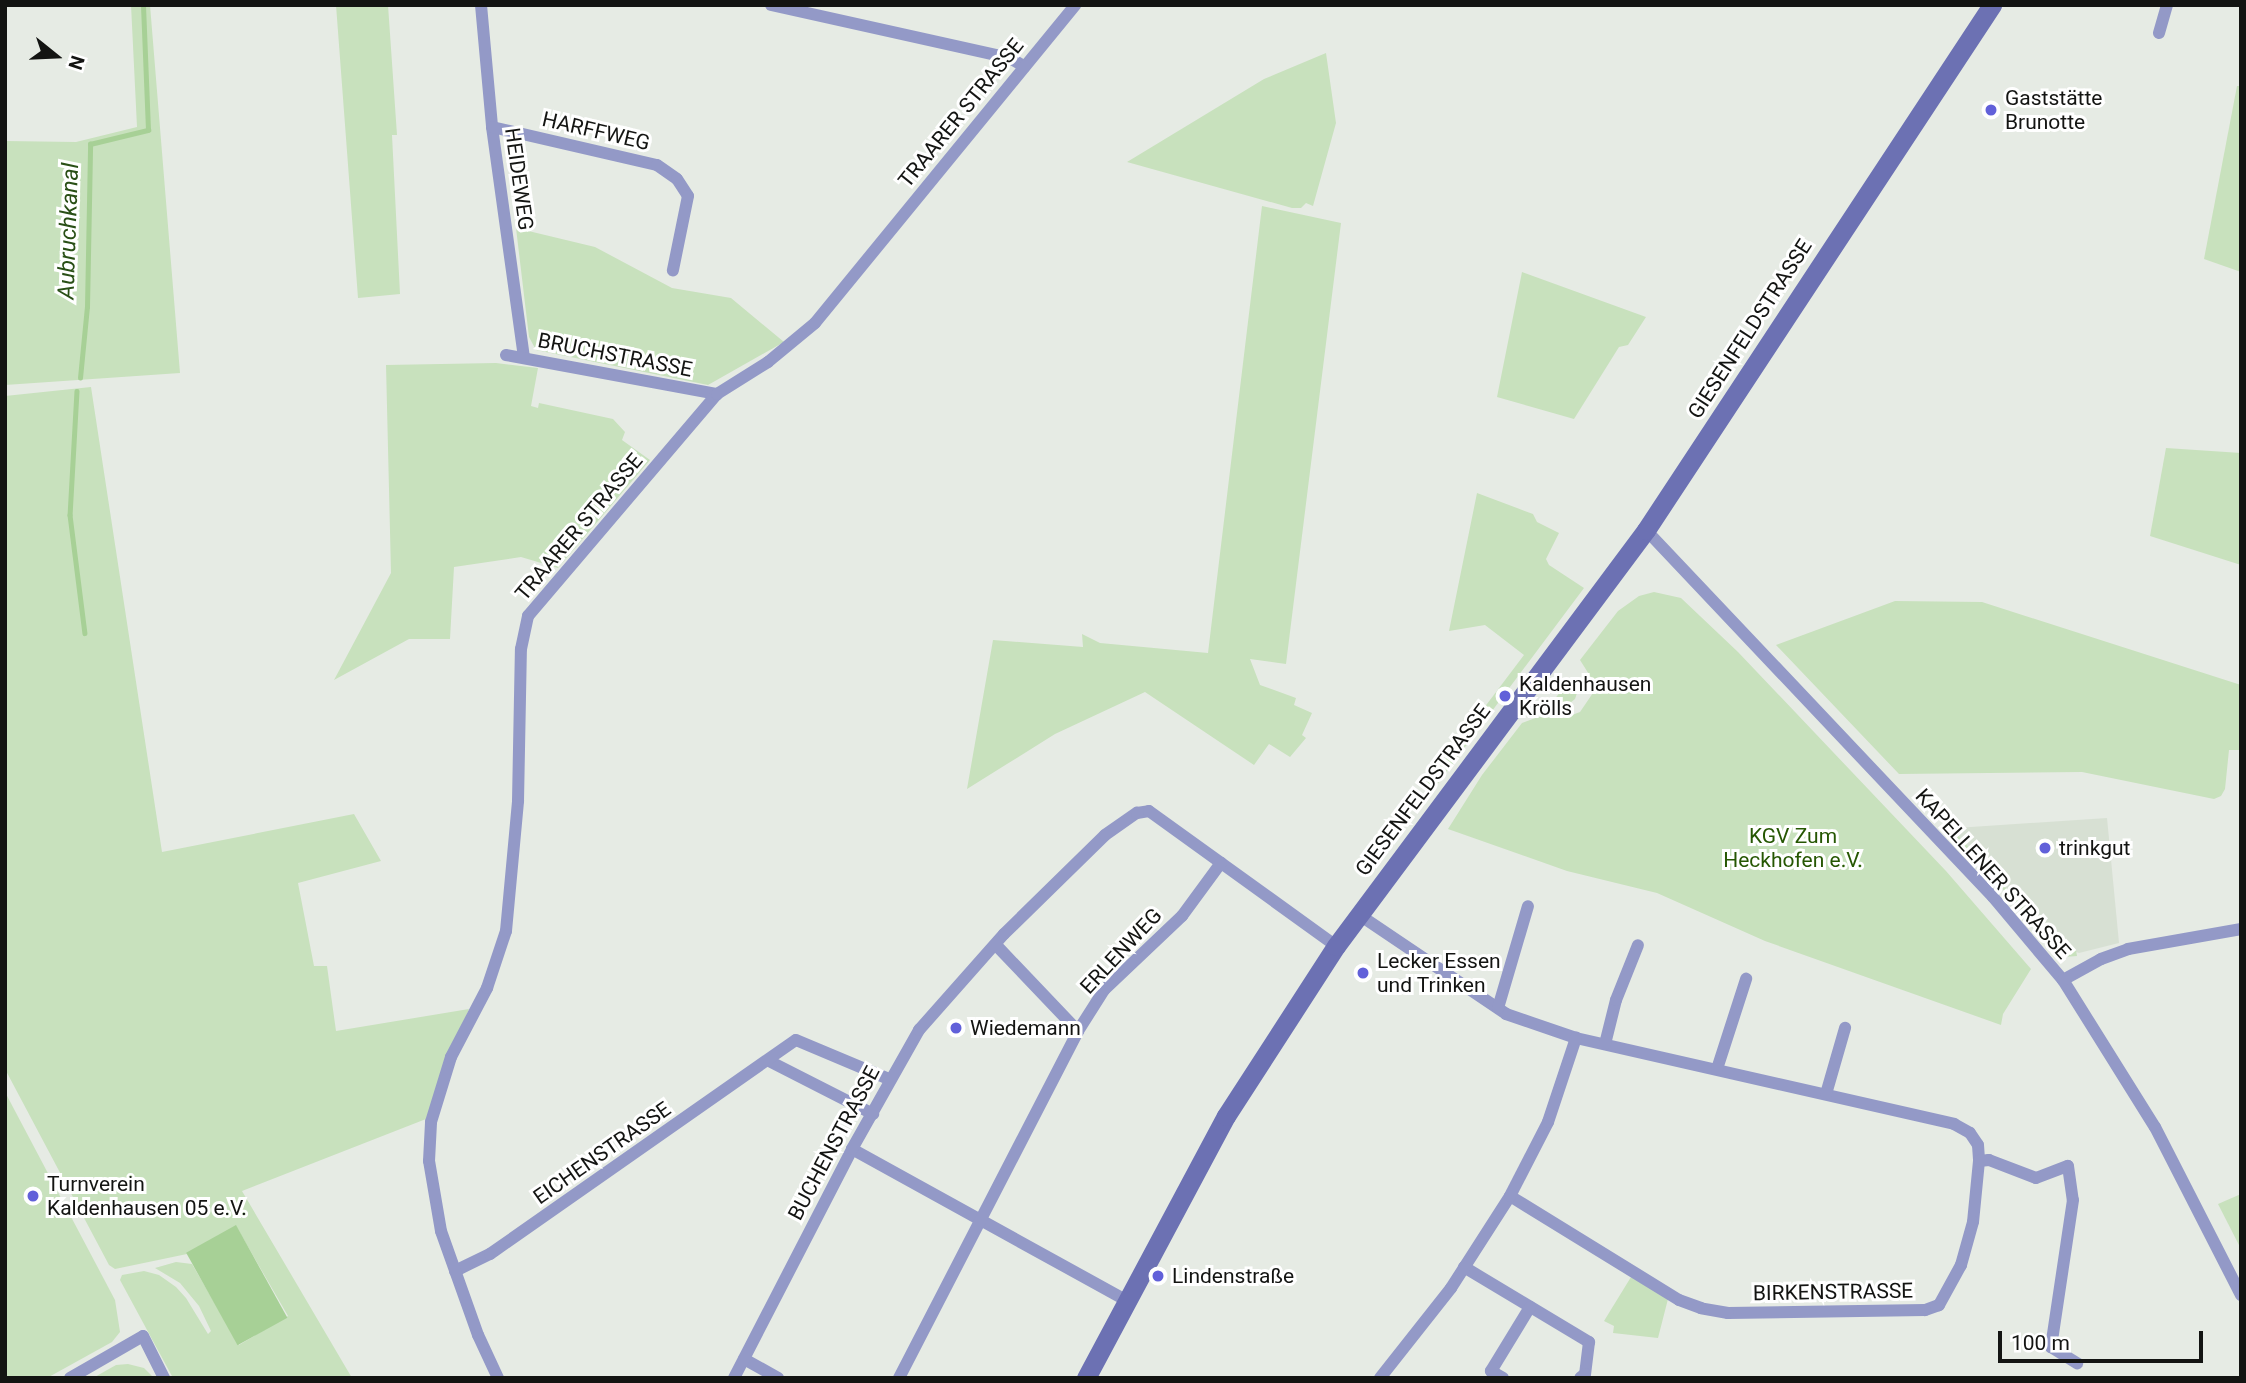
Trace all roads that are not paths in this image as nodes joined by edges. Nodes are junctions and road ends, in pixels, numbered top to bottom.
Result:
1 (481, 5) edge
2 (771, 5) edge
3 (1075, 5) edge
4 (1992, 5) edge
5 (2167, 5) edge
6 (2159, 33) dead end
7 (1024, 67) junction
8 (492, 127) junction
9 (673, 270) dead end
10 (506, 355) dead end
11 (524, 357) junction
12 (717, 394) junction
13 (1646, 530) junction
14 (1222, 863) junction
15 (1528, 905) dead end
16 (1358, 914) junction
17 (2241, 929) edge
18 (996, 945) junction
19 (1638, 945) dead end
20 (1336, 946) junction
21 (1746, 979) dead end
22 (2063, 980) junction
23 (1498, 1008) junction
24 (1845, 1028) dead end
25 (1078, 1031) junction
26 (1576, 1038) junction
27 (1605, 1044) junction
28 (769, 1061) junction
29 (1717, 1069) junction
30 (889, 1079) junction
31 (1826, 1094) junction
32 (873, 1114) junction
33 (852, 1149) junction
34 (1979, 1161) junction
35 (1510, 1196) junction
36 (980, 1220) junction
37 (1465, 1267) junction
38 (455, 1270) junction
39 (2241, 1295) edge
40 (1126, 1300) junction
41 (1530, 1307) junction
42 (744, 1359) junction
43 (2077, 1363) dead end
44 (70, 1378) edge
45 (164, 1378) edge
46 (498, 1378) edge
47 (734, 1378) edge
48 (778, 1378) edge
49 (899, 1378) edge
50 (1086, 1378) edge
51 (1380, 1378) edge
52 (1503, 1378) edge
53 (1580, 1378) edge

1 - 8 street, HEIDEWEG
2 - 7 street
3 - 7 street, TRAARER STRASSE
4 - 13 main road, GIESENFELDSTRASSE
5 - 6 street
7 - 12 street, TRAARER STRASSE
8 - 9 street, HARFFWEG
8 - 11 street, HEIDEWEG
10 - 11 street, BRUCHSTRASSE
11 - 12 street, BRUCHSTRASSE
12 - 38 street, TRAARER STRASSE
13 - 16 main road, GIESENFELDSTRASSE
13 - 22 street, KAPELLENER STRASSE
14 - 18 street, BUCHENSTRASSE
14 - 20 street, BUCHENSTRASSE
14 - 25 street, ERLENWEG
15 - 23 street
16 - 20 main road, GIESENFELDSTRASSE
16 - 23 street, BIRKENSTRASSE
17 - 22 street
18 - 25 street
18 - 30 street, BUCHENSTRASSE
19 - 27 street
20 - 40 main road, GIESENFELDSTRASSE
21 - 29 street
22 - 39 street, KAPELLENER STRASSE
23 - 26 street, BIRKENSTRASSE
24 - 31 street
25 - 36 street, ERLENWEG
26 - 27 street, BIRKENSTRASSE
26 - 35 street
27 - 29 street, BIRKENSTRASSE
28 - 30 street, EICHENSTRASSE
28 - 32 street
28 - 38 street, EICHENSTRASSE
29 - 31 street, BIRKENSTRASSE
30 - 32 street, BUCHENSTRASSE
31 - 34 street, BIRKENSTRASSE
32 - 33 street, BUCHENSTRASSE
33 - 36 street
33 - 42 street, BUCHENSTRASSE
34 - 35 street, BIRKENSTRASSE
34 - 43 street
35 - 37 street
36 - 40 street
36 - 49 street, ERLENWEG
37 - 41 street
37 - 51 street
38 - 46 street, TRAARER STRASSE
40 - 50 main road, GIESENFELDSTRASSE
41 - 52 street
41 - 53 street
42 - 47 street, BUCHENSTRASSE
42 - 48 street
44 - 45 street

